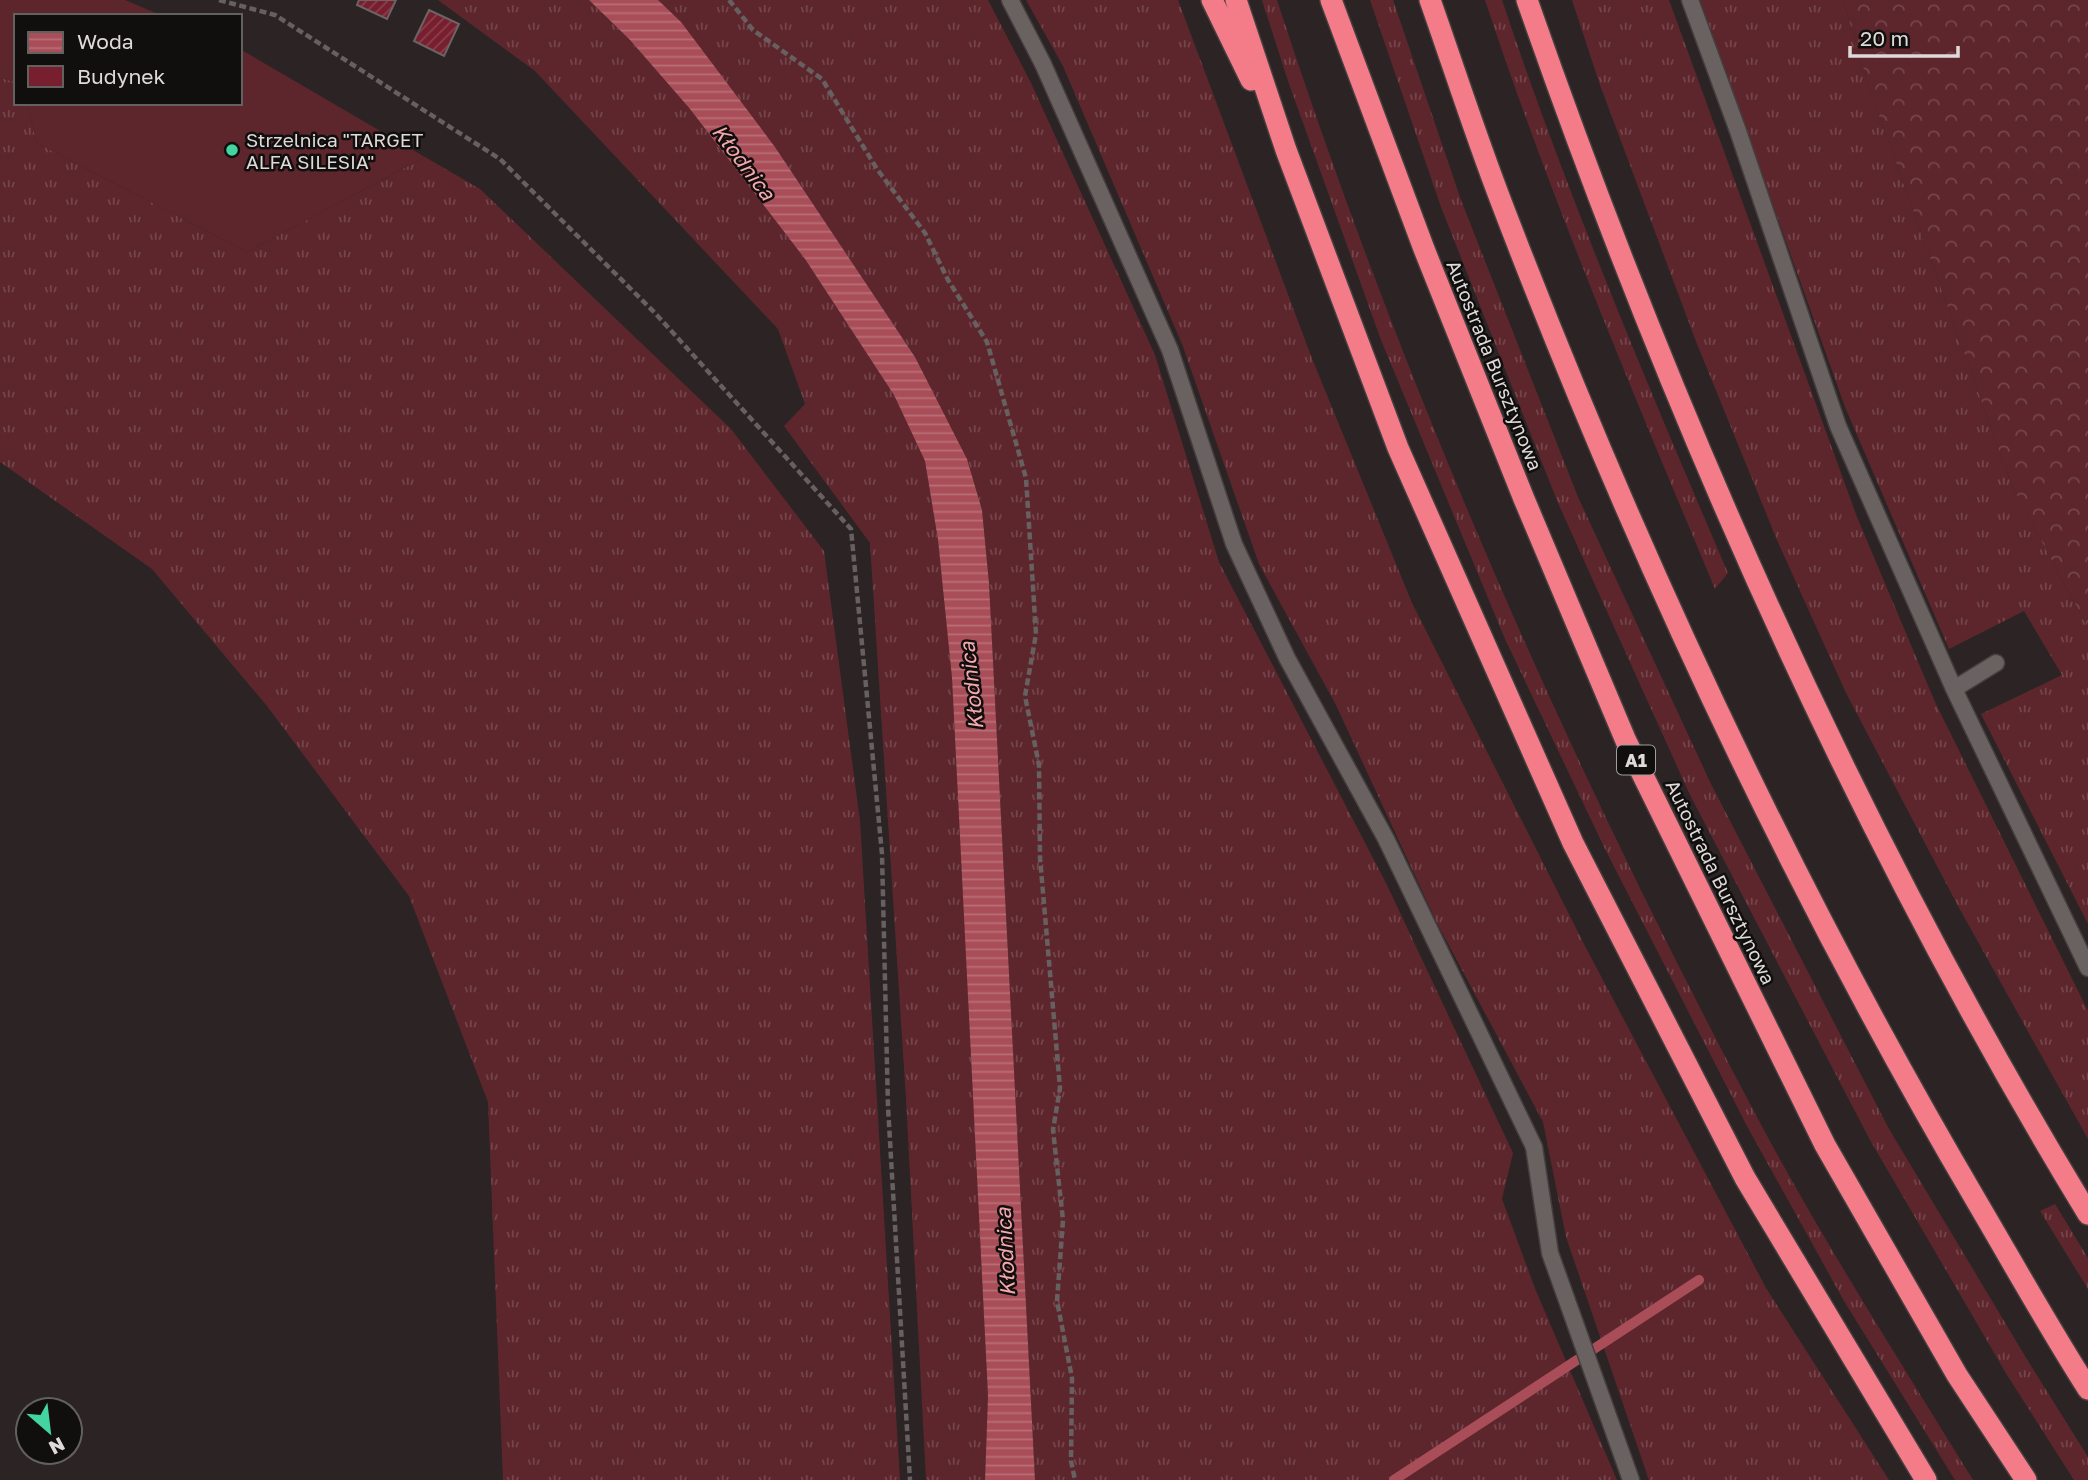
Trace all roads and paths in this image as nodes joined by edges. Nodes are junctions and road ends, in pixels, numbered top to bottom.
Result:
1 (219, 0) edge
2 (729, 0) edge
3 (1010, 0) edge
4 (1212, 0) edge
5 (1236, 0) edge
6 (1331, 0) edge
7 (1430, 0) edge
8 (1527, 0) edge
9 (1690, 0) edge
10 (1286, 150) junction
11 (1996, 663) dead end
12 (1954, 689) junction
13 (2088, 968) edge
14 (2088, 1214) edge
15 (2088, 1389) edge
16 (910, 1480) edge
17 (1075, 1480) edge
18 (1631, 1480) edge
19 (1926, 1480) edge
20 (2026, 1480) edge

1 - 16 path
2 - 17 path
3 - 18 lane
4 - 10 highway
5 - 10 highway
6 - 20 highway, Autostrada Bursztynowa / A1
7 - 15 highway
8 - 14 highway
9 - 12 lane
10 - 19 highway
11 - 12 lane
12 - 13 lane

